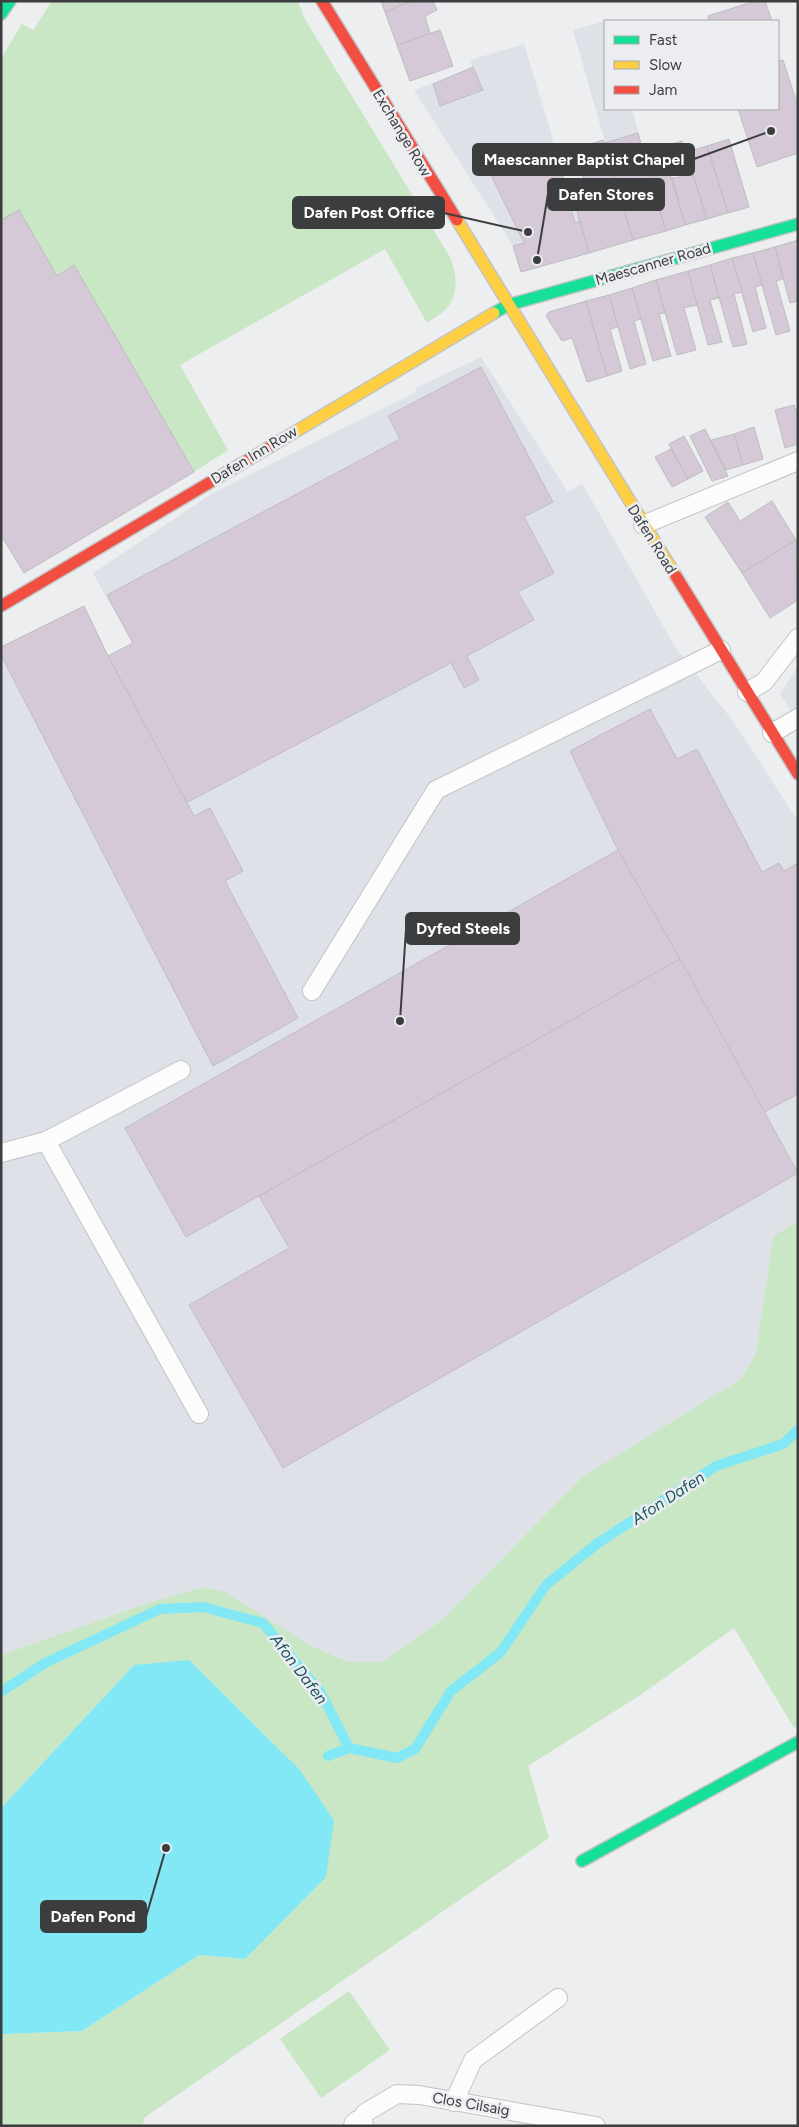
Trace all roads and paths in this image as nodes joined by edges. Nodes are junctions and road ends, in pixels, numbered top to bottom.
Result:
1 (10, 1) edge
2 (328, 5) edge
3 (1, 14) edge
4 (798, 224) edge
5 (508, 305) junction
6 (798, 461) edge
7 (644, 525) junction
8 (1, 606) edge
9 (798, 638) edge
10 (721, 650) junction
11 (747, 692) junction
12 (798, 718) edge
13 (772, 733) junction
14 (798, 774) edge
15 (312, 991) dead end
16 (181, 1070) dead end
17 (46, 1141) junction
18 (1, 1153) edge
19 (198, 1414) dead end
20 (798, 1742) edge
21 (582, 1861) dead end
22 (558, 1998) dead end
23 (454, 2102) junction
24 (358, 2125) edge
25 (596, 2126) edge

1 - 3 main road
2 - 5 main road, Exchange Row
4 - 5 main road, Maescanner Road
5 - 7 main road, Dafen Road
5 - 8 main road, Dafen Inn Row
6 - 7 lane
7 - 10 main road, Dafen Road
9 - 11 lane
10 - 11 main road, Dafen Road
10 - 15 lane
11 - 13 main road, Dafen Road
12 - 13 lane
13 - 14 main road, Dafen Road
16 - 17 lane
17 - 18 lane
17 - 19 lane
20 - 21 main road
22 - 23 lane
23 - 24 lane, Clos Cilsaig
23 - 25 lane, Clos Cilsaig

